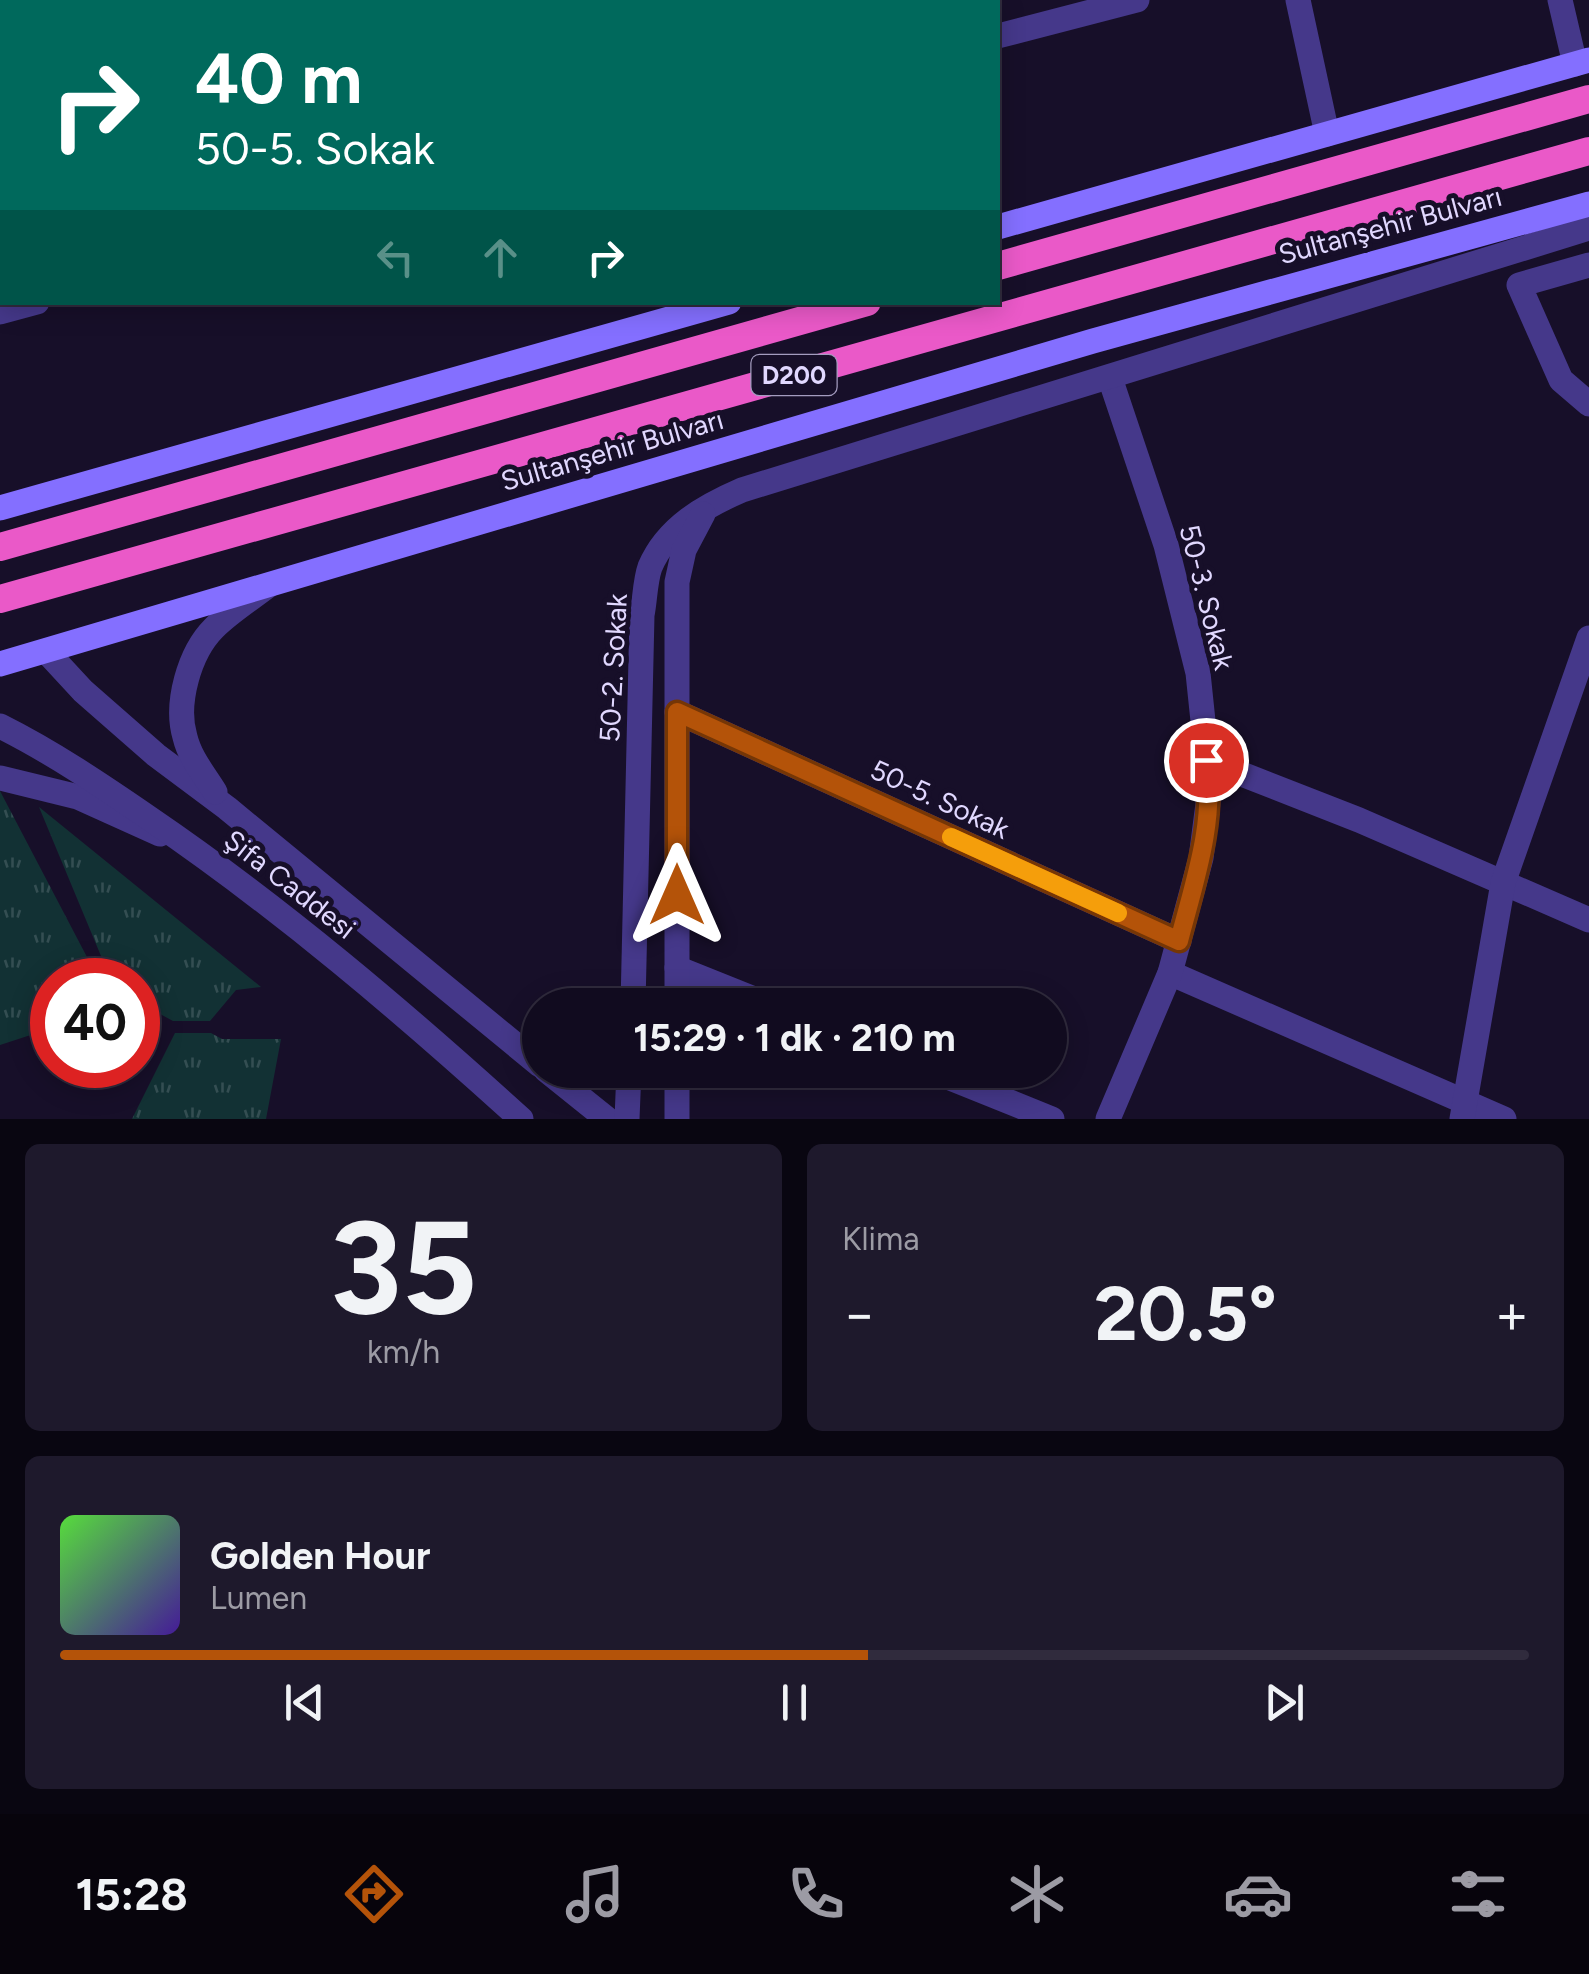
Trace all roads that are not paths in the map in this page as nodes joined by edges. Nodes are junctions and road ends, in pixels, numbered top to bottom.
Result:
1 (1137, 0) edge
2 (1298, 0) edge
3 (1560, 0) edge
4 (1000, 35) edge
5 (1582, 62) edge
6 (1588, 99) edge
7 (1327, 134) junction
8 (1589, 151) edge
9 (1589, 204) edge
10 (1000, 225) edge
11 (1589, 228) edge
12 (1000, 265) edge
13 (1589, 266) edge
14 (25, 305) edge
15 (718, 305) edge
16 (856, 305) edge
17 (0, 312) edge
18 (1110, 378) junction
19 (1589, 404) edge
20 (708, 505) junction
21 (0, 508) edge
22 (0, 547) edge
23 (272, 583) junction
24 (0, 599) edge
25 (46, 650) junction
26 (1586, 652) edge
27 (0, 664) edge
28 (677, 712) junction
29 (0, 726) edge
30 (1206, 760) junction
31 (0, 778) edge
32 (226, 808) junction
33 (196, 850) junction
34 (1502, 883) junction
35 (1589, 920) edge
36 (1179, 941) junction
37 (677, 968) junction
38 (1170, 974) junction
39 (633, 988) edge
40 (677, 988) edge
41 (727, 988) edge
42 (522, 1050) edge
43 (568, 1088) edge
44 (629, 1088) edge
45 (677, 1088) edge
46 (975, 1088) edge
47 (1463, 1110) edge
48 (521, 1119) edge
49 (607, 1119) edge
50 (627, 1119) edge
51 (677, 1119) edge
52 (1052, 1119) edge
53 (1108, 1119) edge
54 (1504, 1119) edge

1 - 4 street
2 - 7 street
3 - 5 street
5 - 7 main road
6 - 12 highway
7 - 10 main road
8 - 24 highway, Sultanşehir Bulvarı / D200
9 - 23 main road, Sultanşehir Bulvarı
11 - 18 street, Sultanşehir Bulvarı
13 - 19 street
14 - 17 street
15 - 21 main road
16 - 22 highway, D200
18 - 20 street, Sultanşehir Bulvarı
18 - 30 street, 50-3. Sokak
20 - 28 street
20 - 39 street, 50-2. Sokak
23 - 25 main road, Sultanşehir Bulvarı
23 - 32 street
25 - 27 main road, Sultanşehir Bulvarı
25 - 32 street, Şifa Caddesi
26 - 34 street
28 - 36 street, 50-5. Sokak
28 - 37 street
29 - 33 street, Şifa Caddesi
30 - 34 street
30 - 36 street, 50-3. Sokak
31 - 33 street
32 - 42 street, Şifa Caddesi
33 - 48 street, Şifa Caddesi
34 - 35 street
34 - 47 street
36 - 38 street, 50-3. Sokak
37 - 40 street
37 - 41 street
38 - 47 street
38 - 53 street, 50-3. Sokak
43 - 49 street
44 - 50 street
45 - 51 street
46 - 52 street
47 - 54 street

